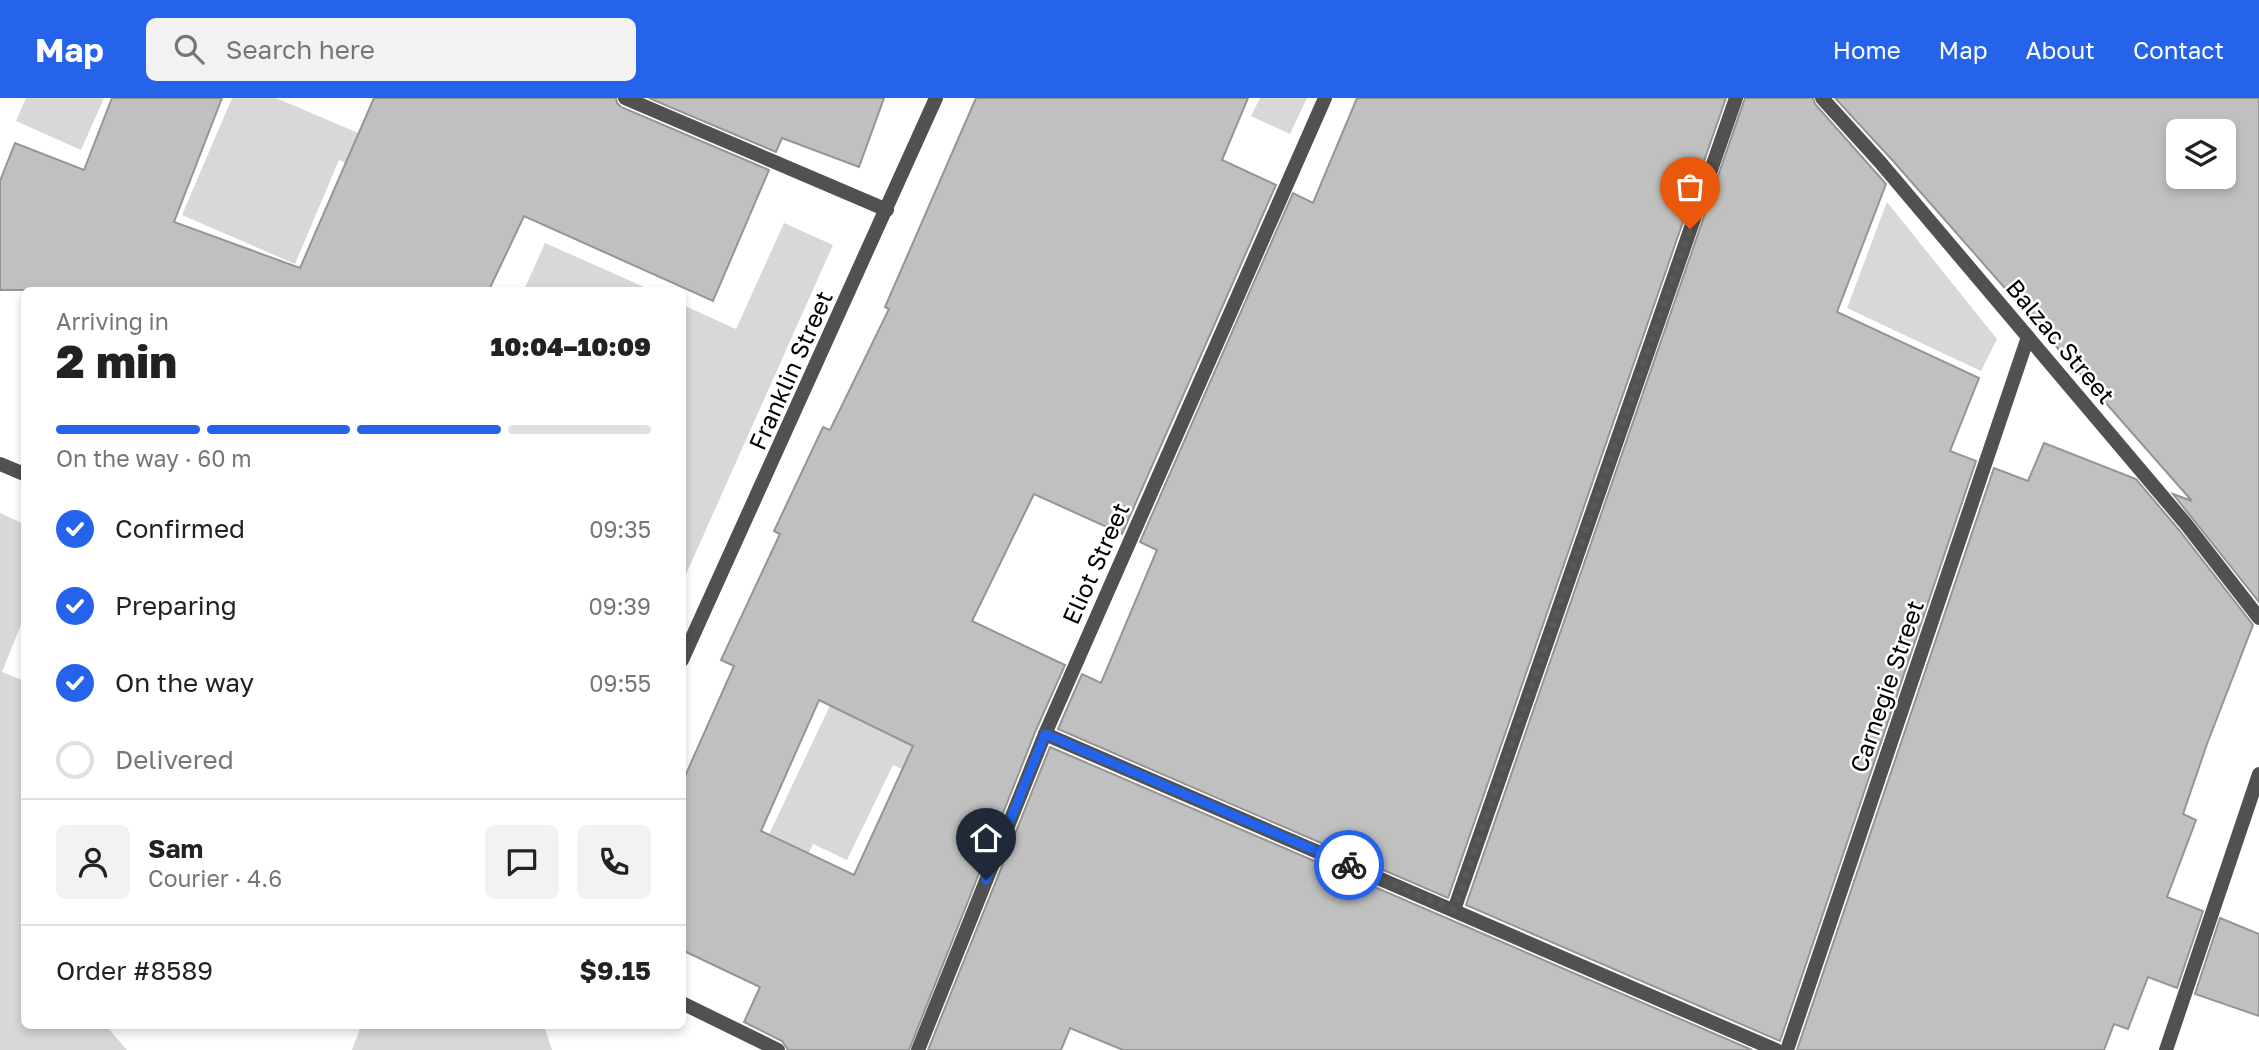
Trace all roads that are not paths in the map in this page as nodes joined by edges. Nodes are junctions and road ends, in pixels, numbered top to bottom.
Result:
1 (625, 98) edge
2 (936, 98) edge
3 (1325, 98) edge
4 (1736, 98) edge
5 (1822, 98) edge
6 (887, 210) junction
7 (2028, 337) junction
8 (0, 464) edge
9 (21, 473) edge
10 (2259, 618) edge
11 (686, 651) edge
12 (1045, 734) junction
13 (2259, 774) edge
14 (1454, 910) junction
15 (686, 1005) edge
16 (778, 1050) edge
17 (918, 1050) edge
18 (1776, 1050) edge
19 (1787, 1050) edge
20 (2166, 1050) edge

1 - 6 street
2 - 6 street, Franklin Street
3 - 12 street, Eliot Street
4 - 14 street
5 - 7 street, Balzac Street
6 - 11 street, Franklin Street
7 - 10 street, Balzac Street
7 - 19 street, Carnegie Street
8 - 9 street
12 - 14 street
12 - 17 street, Eliot Street
13 - 20 street
14 - 18 street
15 - 16 street

